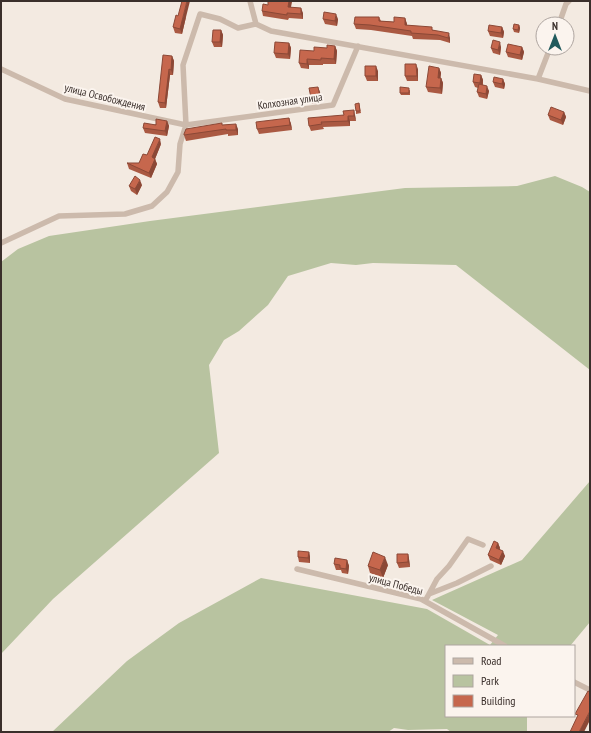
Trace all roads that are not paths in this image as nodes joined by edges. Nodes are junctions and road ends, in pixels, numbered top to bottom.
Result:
1 (250, 1) edge
2 (569, 1) edge
3 (562, 16) edge
4 (256, 24) junction
5 (358, 46) junction
6 (547, 56) edge
7 (1, 69) edge
8 (538, 79) junction
9 (590, 91) edge
10 (186, 125) junction
11 (1, 243) edge
12 (483, 545) dead end
13 (491, 566) dead end
14 (297, 569) dead end
15 (429, 594) junction
16 (425, 601) junction
17 (503, 645) edge
18 (575, 682) edge
19 (590, 690) edge

1 - 4 street
2 - 3 street
4 - 5 street
4 - 10 street
5 - 8 street
5 - 10 street, Колхозная улица
6 - 8 street
7 - 10 street, улица Освобождения
8 - 9 street
10 - 11 street
12 - 15 street
13 - 15 street
14 - 16 street, улица Победы
15 - 16 street
16 - 17 street, улица Победы
18 - 19 street

